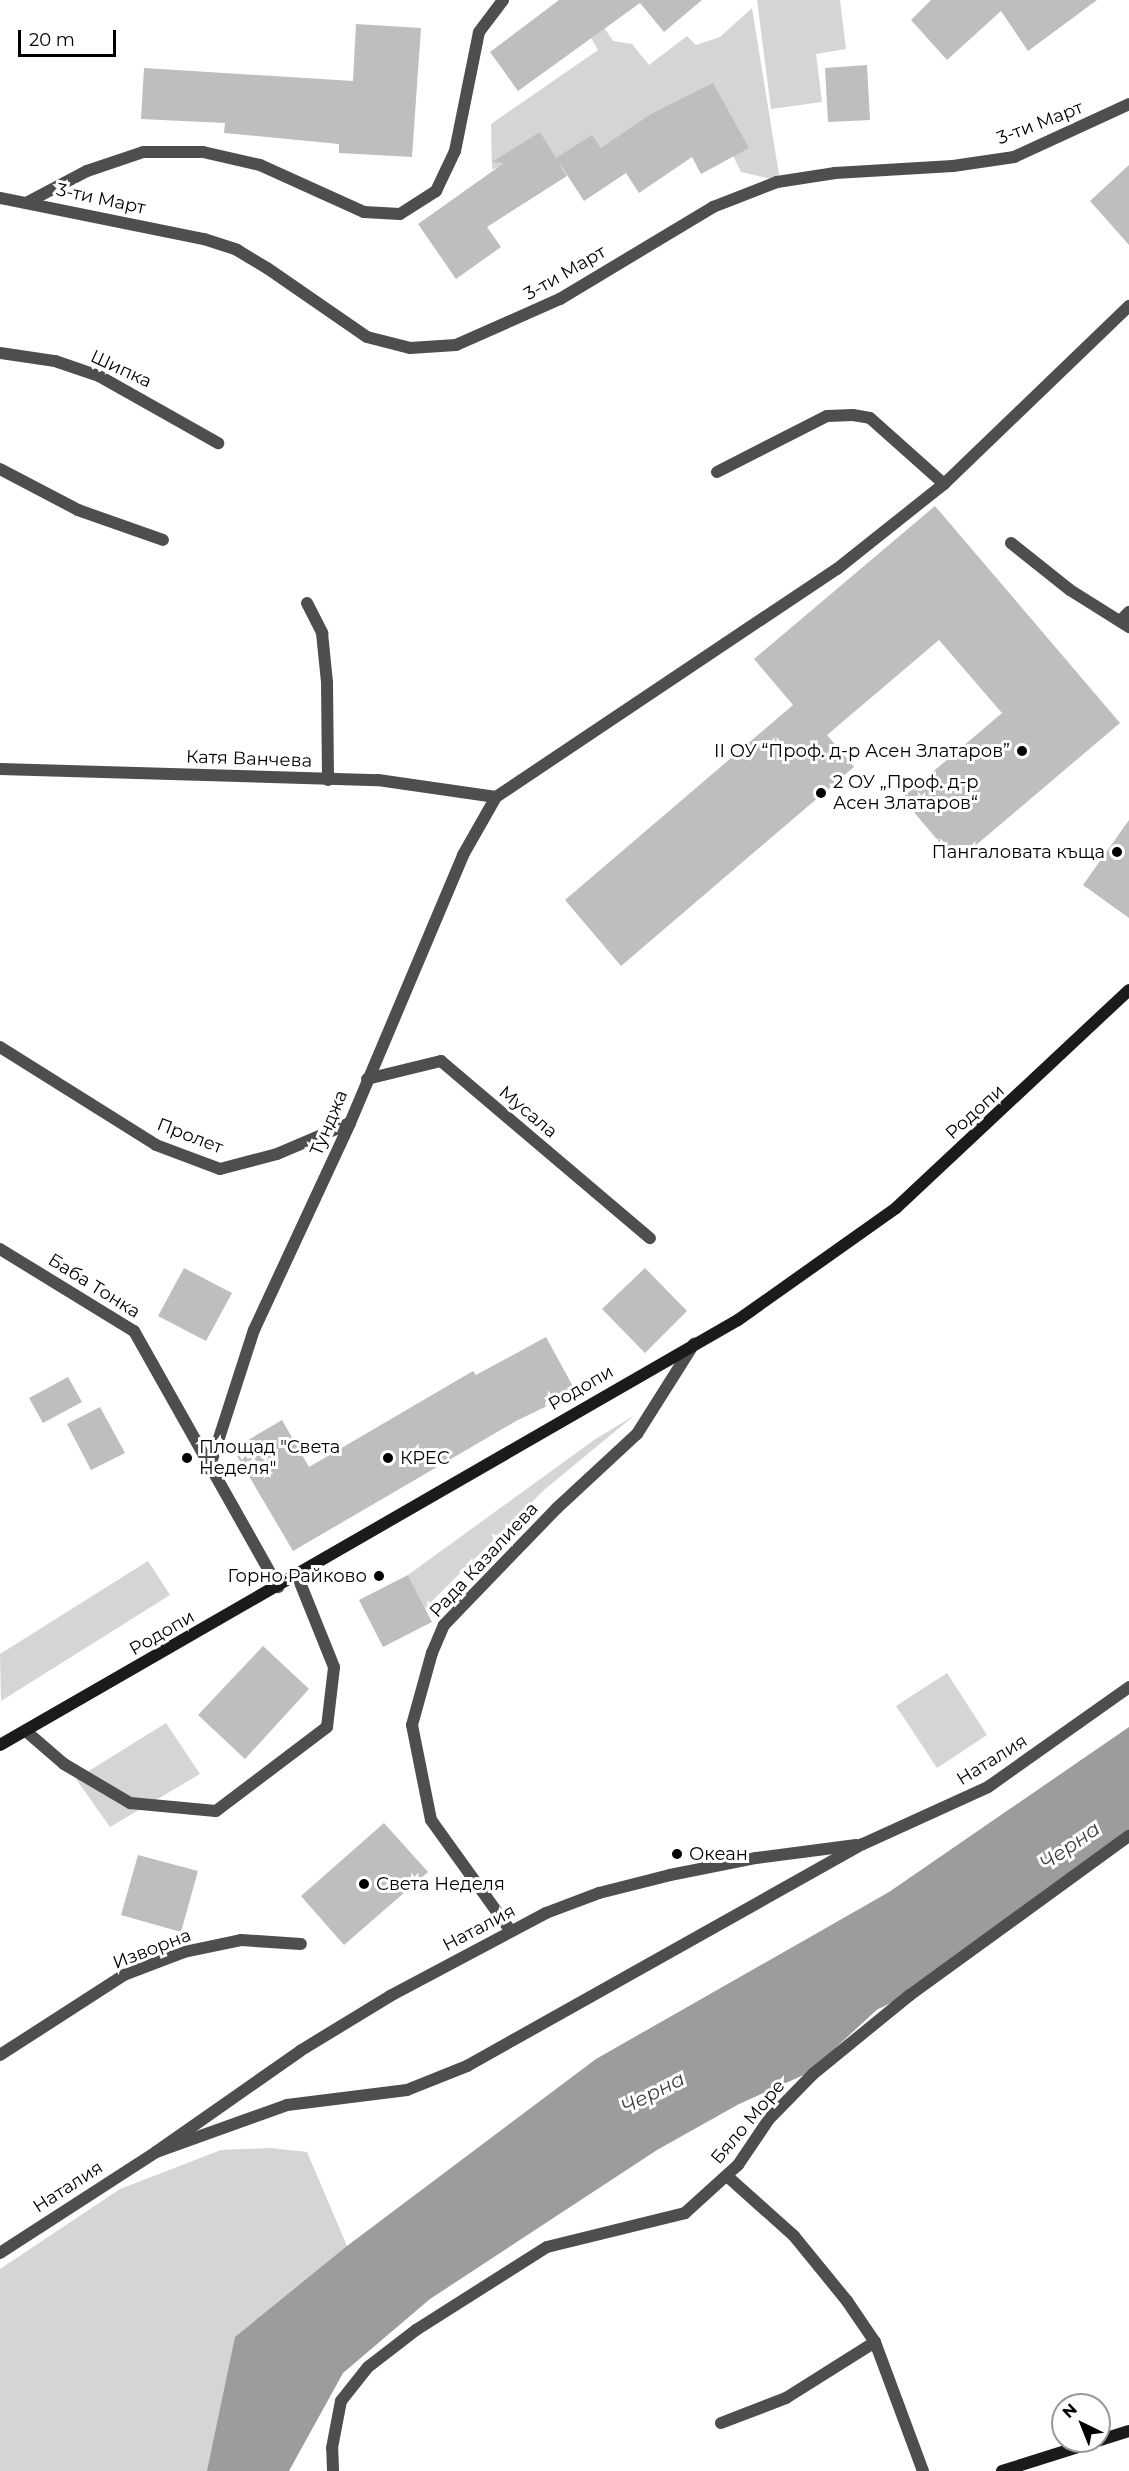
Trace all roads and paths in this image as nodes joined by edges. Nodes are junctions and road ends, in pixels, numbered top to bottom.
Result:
1 (503, 0) edge
2 (1129, 104) edge
3 (0, 198) edge
4 (26, 202) junction
5 (1129, 306) edge
6 (0, 353) edge
7 (218, 443) dead end
8 (0, 469) edge
9 (717, 472) dead end
10 (944, 484) junction
11 (163, 540) dead end
12 (1011, 543) dead end
13 (307, 603) dead end
14 (1129, 612) edge
15 (1125, 624) edge
16 (0, 769) edge
17 (328, 780) junction
18 (496, 797) junction
19 (1129, 990) edge
20 (0, 1047) edge
21 (367, 1079) junction
22 (350, 1123) junction
23 (650, 1238) dead end
24 (0, 1249) edge
25 (694, 1343) junction
26 (209, 1469) junction
27 (297, 1575) junction
28 (278, 1587) junction
29 (1129, 1687) edge
30 (27, 1732) junction
31 (1, 1743) edge
32 (1129, 1836) edge
33 (863, 1844) junction
34 (510, 1930) junction
35 (301, 1944) dead end
36 (0, 2055) edge
37 (156, 2152) junction
38 (727, 2176) junction
39 (0, 2253) edge
40 (875, 2342) junction
41 (721, 2422) dead end
42 (1129, 2431) edge
43 (333, 2471) edge
44 (924, 2471) edge
45 (1002, 2471) edge

1 - 4 street
2 - 4 street, 3-ти Март
3 - 4 street, 3-ти Март
5 - 10 street
6 - 7 street, Шипка
8 - 11 street
9 - 10 street
10 - 18 street
12 - 15 street
13 - 17 street
14 - 15 street
16 - 17 street, Катя Ванчева
17 - 18 street, Катя Ванчева
18 - 21 street, Тунджа
19 - 25 street, Родопи
20 - 22 street, Пролет
21 - 22 street, Тунджа
21 - 23 street, Мусала
22 - 26 street, Тунджа
24 - 26 street, Баба Тонка
25 - 27 street, Родопи
25 - 34 street, Рада Казалиева
26 - 28 street, Баба Тонка
27 - 28 street, Родопи
27 - 30 street
28 - 30 street, Родопи
29 - 33 street, Наталия
30 - 31 street, Родопи
32 - 38 street, Бяло Море
33 - 34 street, Наталия
33 - 37 street, Наталия
34 - 37 street, Наталия
35 - 36 street, Изворна
37 - 39 street, Наталия
38 - 40 street
38 - 43 street, Бяло Море
40 - 41 street
40 - 44 street
42 - 45 street

